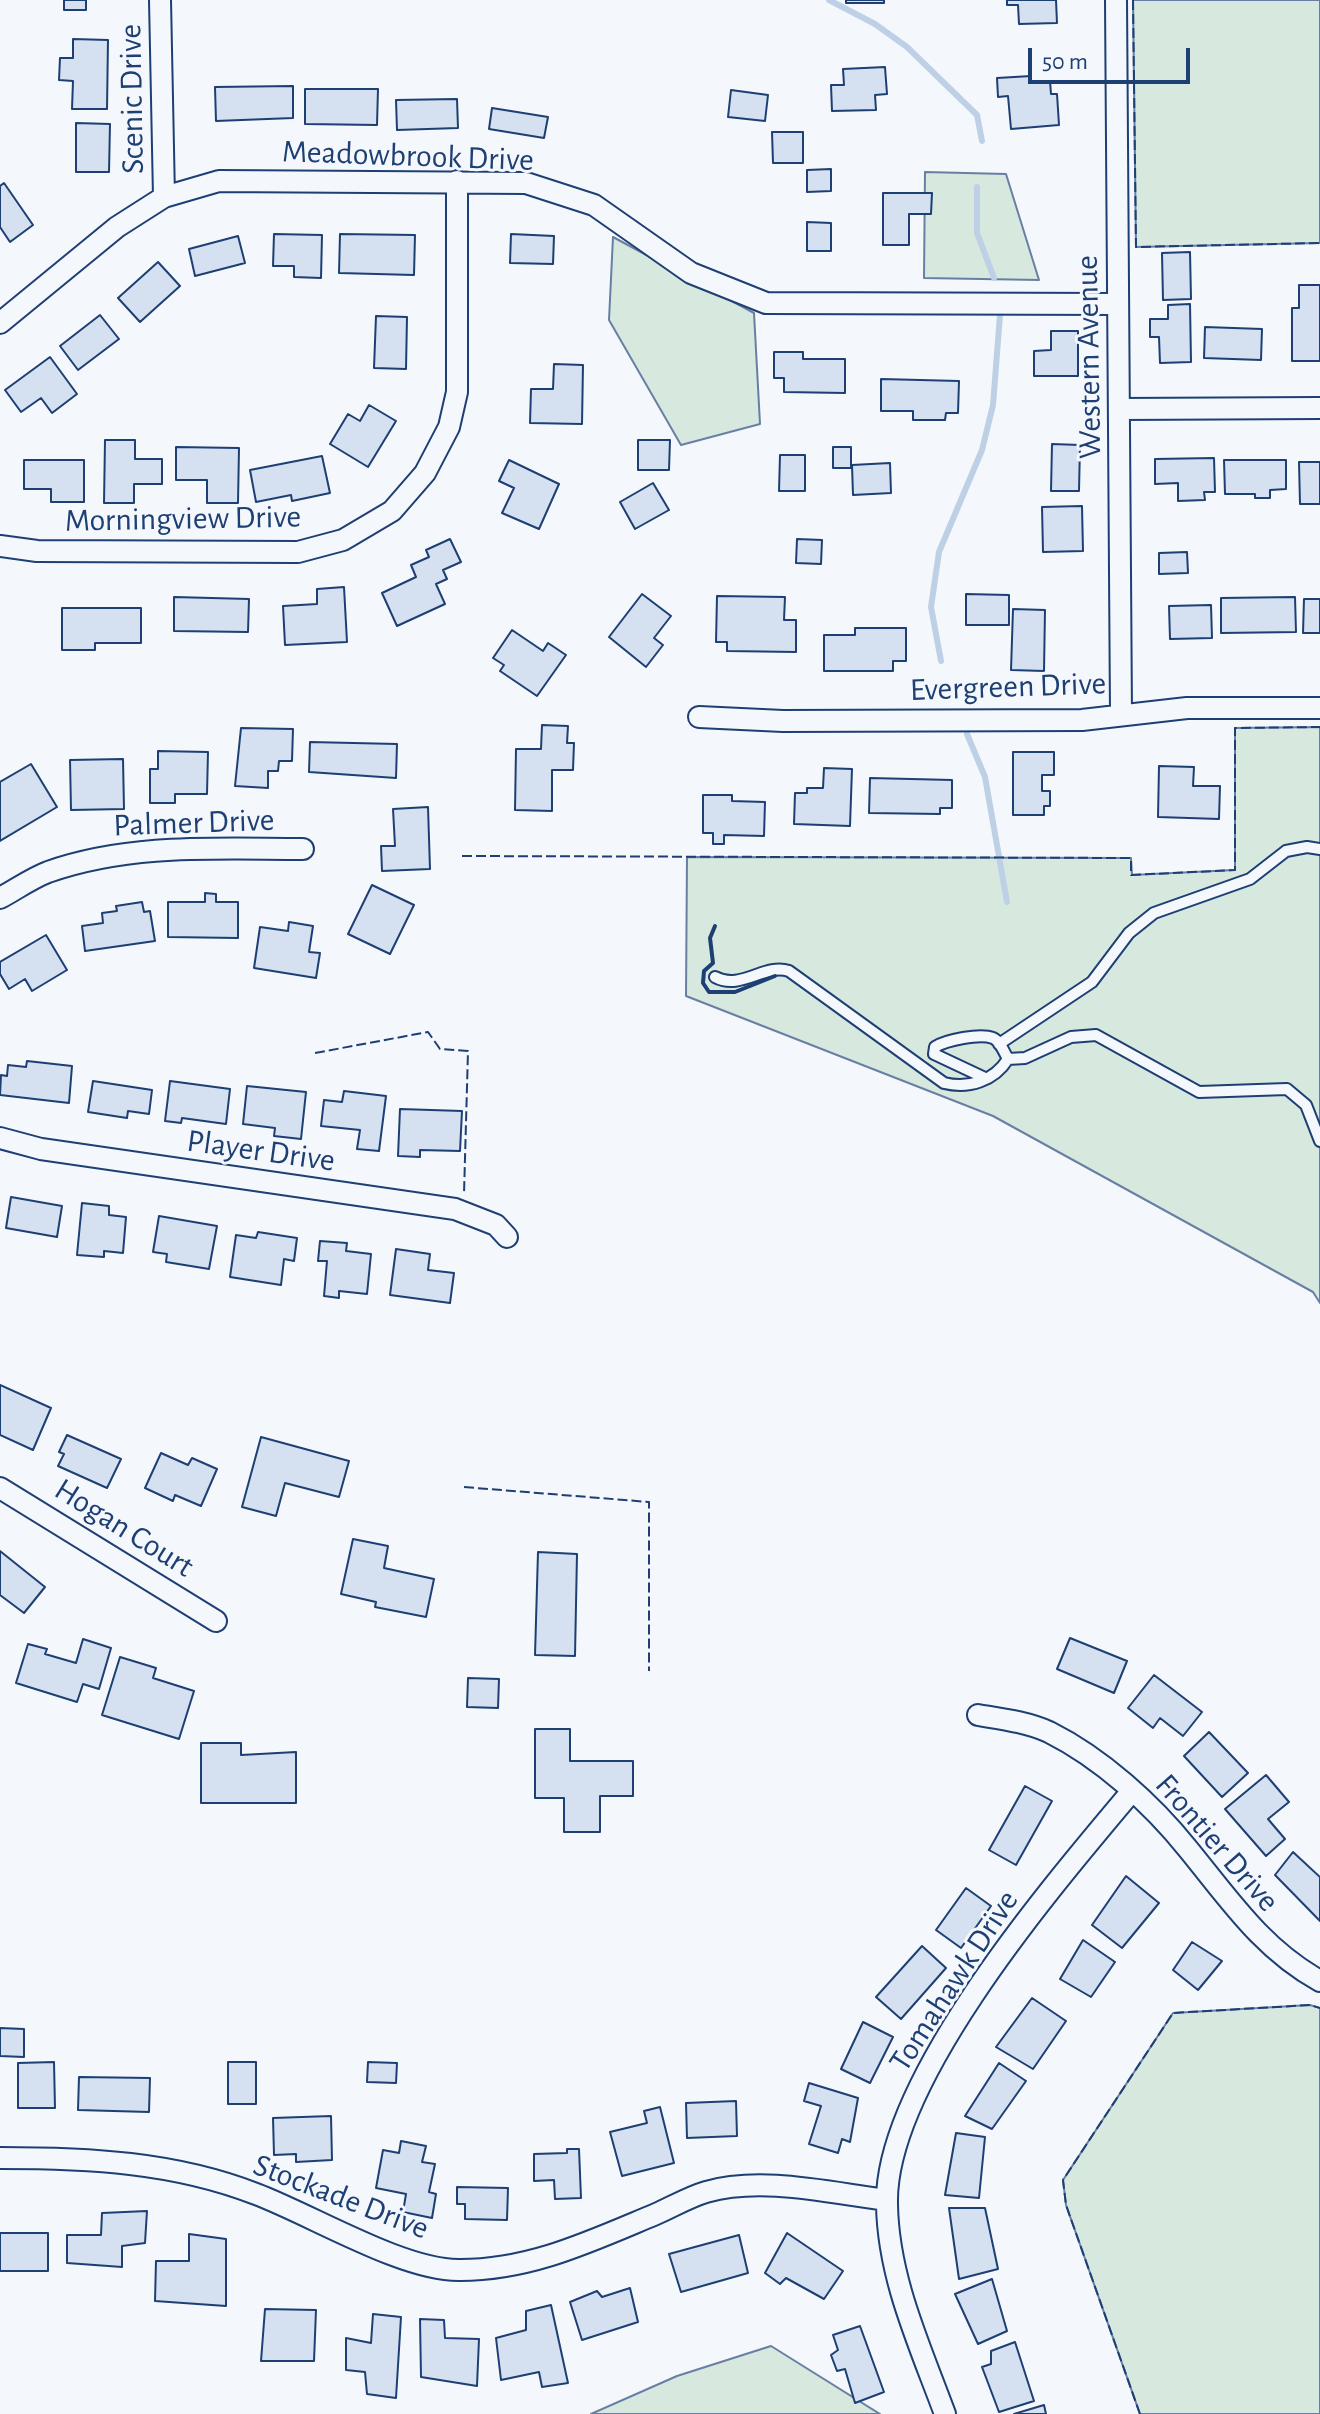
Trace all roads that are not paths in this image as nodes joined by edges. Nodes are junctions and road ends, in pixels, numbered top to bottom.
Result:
1 (160, 0) edge
2 (1116, 0) edge
3 (457, 181) junction
4 (164, 197) junction
5 (1117, 304) junction
6 (0, 323) edge
7 (1320, 408) edge
8 (1120, 409) junction
9 (0, 546) edge
10 (1320, 708) edge
11 (1121, 713) junction
12 (699, 717) dead end
13 (303, 849) dead end
14 (1320, 849) edge
15 (0, 898) edge
16 (715, 977) dead end
17 (999, 1044) junction
18 (1008, 1059) junction
19 (985, 1078) junction
20 (0, 1138) edge
21 (1320, 1141) edge
22 (507, 1237) dead end
23 (0, 1488) edge
24 (216, 1621) dead end
25 (978, 1715) dead end
26 (1132, 1791) junction
27 (1320, 1981) edge
28 (0, 2158) edge
29 (887, 2200) junction
30 (945, 2414) edge

1 - 4 street, Scenic Drive
2 - 5 street, Western Avenue
3 - 4 street, Meadowbrook Drive
3 - 5 street, Meadowbrook Drive
3 - 9 street, Morningview Drive
4 - 6 street, Meadowbrook Drive
5 - 8 street, Western Avenue
7 - 8 street
8 - 11 street, Western Avenue
10 - 11 street, Evergreen Drive
11 - 12 street, Evergreen Drive
13 - 15 street, Palmer Drive
14 - 17 lane
16 - 19 lane
17 - 18 lane
17 - 19 lane
18 - 19 lane
18 - 21 lane
20 - 22 street, Player Drive
23 - 24 street, Hogan Court
25 - 26 street, Frontier Drive
26 - 27 street, Frontier Drive
26 - 29 street, Tomahawk Drive
28 - 29 street, Stockade Drive
29 - 30 street, Tomahawk Drive

